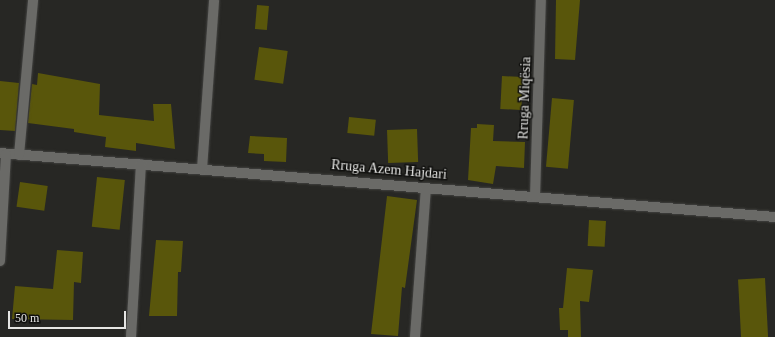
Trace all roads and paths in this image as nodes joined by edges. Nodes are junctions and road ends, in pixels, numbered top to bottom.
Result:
1 (33, 0) edge
2 (214, 0) edge
3 (541, 0) edge
4 (3, 153) edge
5 (20, 155) junction
6 (141, 164) junction
7 (202, 169) junction
8 (426, 188) junction
9 (535, 197) junction
10 (775, 217) edge
11 (0, 261) edge
12 (131, 337) edge
13 (415, 337) edge

1 - 5 street
2 - 7 street
3 - 9 street, Rruga Miqësia
4 - 5 street, Rruga Azem Hajdari
4 - 11 street
5 - 6 street, Rruga Azem Hajdari
6 - 7 street, Rruga Azem Hajdari
6 - 12 street
7 - 8 street, Rruga Azem Hajdari
8 - 9 street, Rruga Azem Hajdari
8 - 13 street
9 - 10 street, Rruga Azem Hajdari

